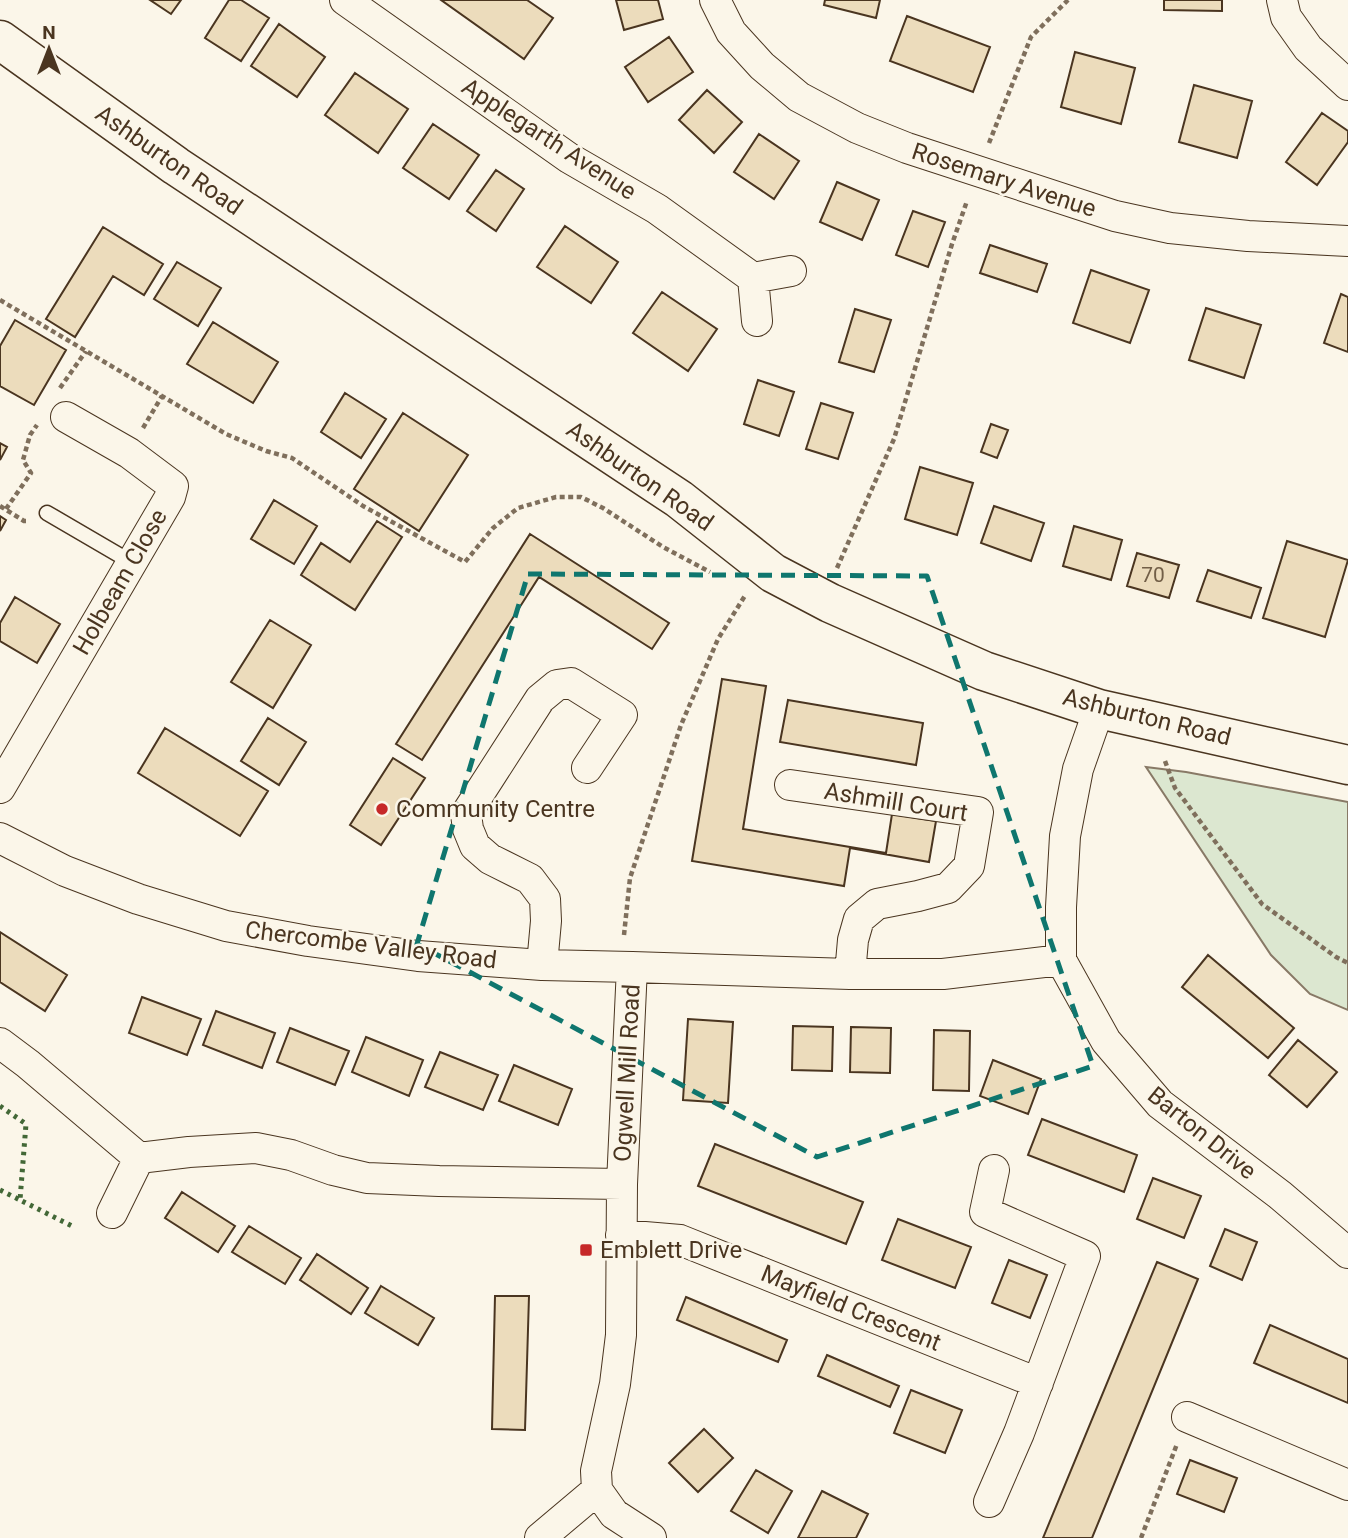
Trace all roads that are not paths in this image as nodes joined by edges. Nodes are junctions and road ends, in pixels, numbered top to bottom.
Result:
1 (345, 0) edge
2 (715, 0) edge
3 (1282, 0) edge
4 (0, 40) edge
5 (1348, 85) edge
6 (1348, 241) edge
7 (791, 271) dead end
8 (753, 278) junction
9 (757, 321) dead end
10 (66, 416) dead end
11 (47, 513) dead end
12 (131, 562) junction
13 (1099, 709) junction
14 (1348, 765) edge
15 (587, 768) dead end
16 (790, 785) dead end
17 (0, 788) edge
18 (0, 838) edge
19 (1060, 960) junction
20 (542, 965) junction
21 (626, 967) junction
22 (850, 974) junction
23 (0, 1043) edge
24 (139, 1158) junction
25 (995, 1170) dead end
26 (622, 1184) junction
27 (112, 1213) dead end
28 (621, 1235) junction
29 (1348, 1253) edge
30 (1038, 1383) junction
31 (1187, 1417) road end
32 (1348, 1485) edge
33 (597, 1490) junction
34 (989, 1502) dead end
35 (540, 1538) edge
36 (651, 1538) edge

1 - 8 street, Applegarth Avenue
2 - 6 street, Rosemary Avenue
3 - 5 street
4 - 13 main road, Ashburton Road
7 - 8 street
8 - 9 street
10 - 12 street, Holbeam Close
11 - 12 lane
12 - 17 street, Holbeam Close
13 - 14 main road, Ashburton Road
13 - 19 street
15 - 20 street
16 - 22 street, Ashmill Court
18 - 20 street, Chercombe Valley Road
19 - 22 street, Ogwell Mill Road
19 - 29 street, Barton Drive
20 - 21 street, Chercombe Valley Road
21 - 22 street, Ogwell Mill Road
21 - 26 street, Ogwell Mill Road
23 - 24 street
24 - 26 street
24 - 27 street
25 - 30 street
26 - 28 street, Ogwell Mill Road
28 - 30 street, Mayfield Crescent
28 - 33 street, Ogwell Mill Road
30 - 34 street
31 - 32 street
33 - 35 street
33 - 36 street

